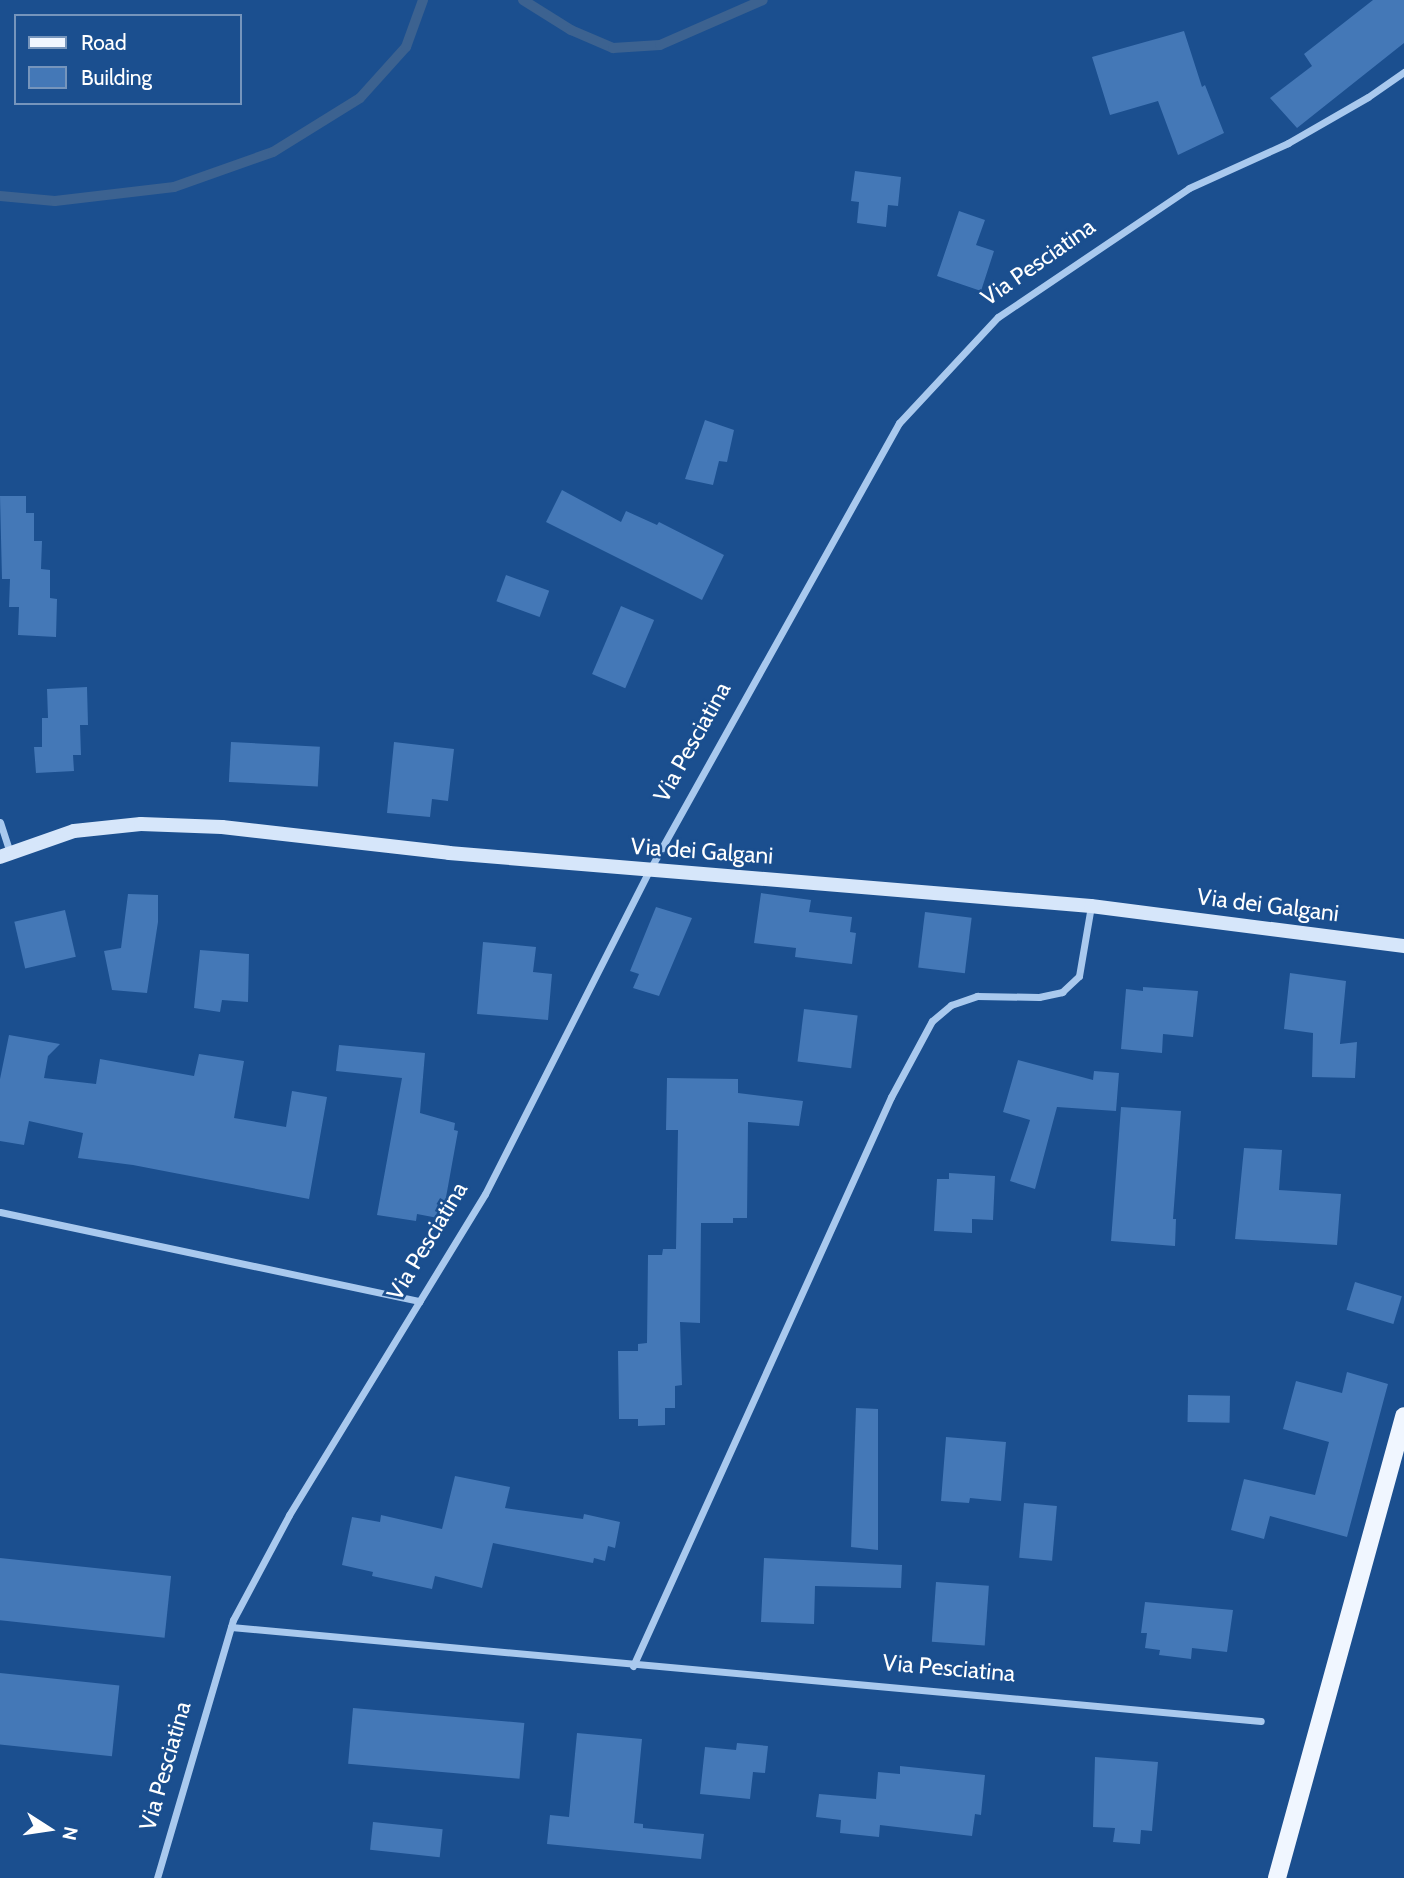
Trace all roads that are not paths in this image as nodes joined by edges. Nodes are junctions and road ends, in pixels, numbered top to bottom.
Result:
1 (1404, 72) edge
2 (0, 822) edge
3 (5, 855) edge
4 (649, 871) junction
5 (1091, 906) junction
6 (1404, 946) edge
7 (0, 1212) edge
8 (420, 1301) junction
9 (1404, 1416) edge
10 (231, 1627) junction
11 (633, 1666) junction
12 (1261, 1721) dead end
13 (157, 1878) edge
14 (1277, 1878) edge

1 - 4 street, Via Pesciatina
2 - 3 street
3 - 4 street, Via dei Galgani
4 - 5 street, Via dei Galgani
4 - 8 street, Via Pesciatina
5 - 6 street, Via dei Galgani
5 - 11 street
7 - 8 street
8 - 10 street, Via Pesciatina
9 - 14 main road
10 - 11 street, Via Pesciatina
10 - 13 street, Via Pesciatina
11 - 12 street, Via Pesciatina

